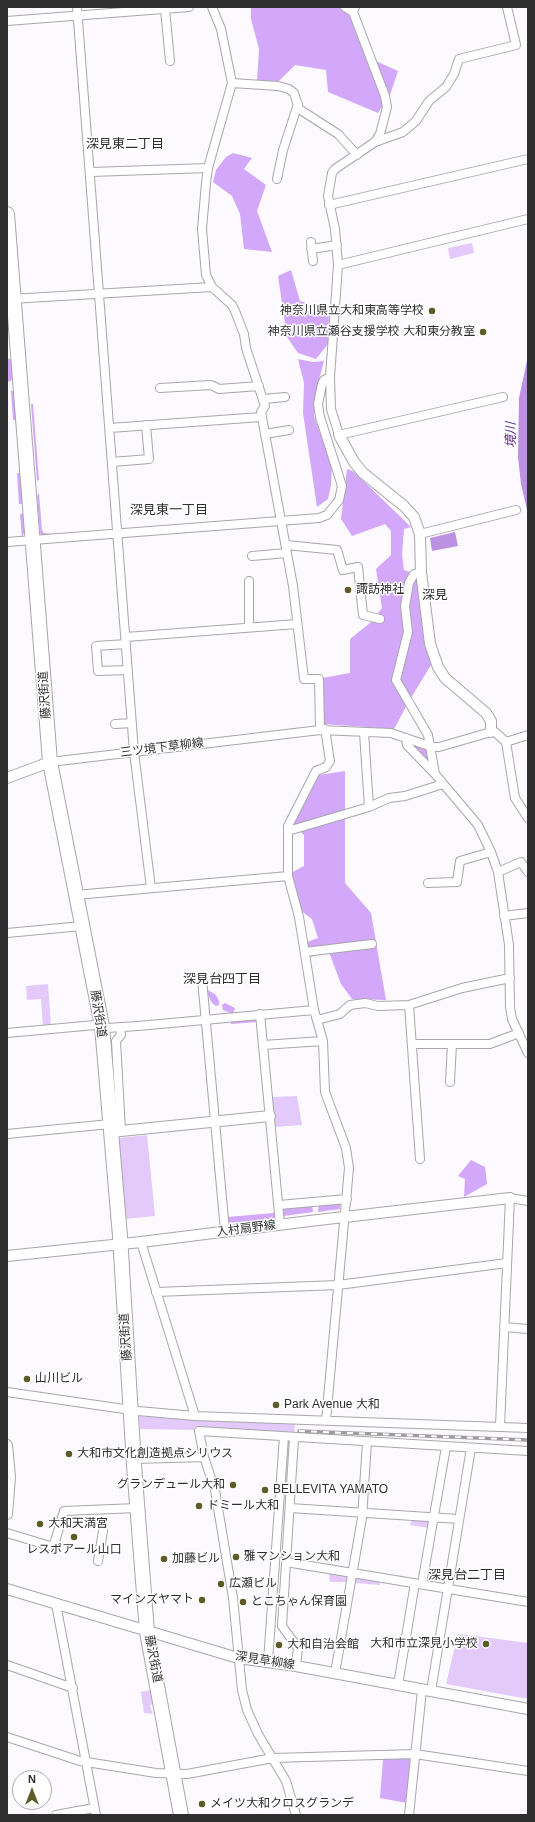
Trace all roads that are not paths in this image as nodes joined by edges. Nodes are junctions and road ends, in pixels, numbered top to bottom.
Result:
1 (189, 7) edge
2 (212, 7) edge
3 (345, 7) edge
4 (507, 7) edge
5 (165, 9) junction
6 (354, 10) edge
7 (78, 11) edge
8 (7, 21) edge
9 (170, 61) dead end
10 (232, 82) junction
11 (298, 104) junction
12 (375, 142) junction
13 (357, 155) junction
14 (528, 159) edge
15 (208, 168) junction
16 (91, 172) junction
17 (277, 179) dead end
18 (329, 205) junction
19 (7, 214) edge
20 (528, 219) edge
21 (337, 246) junction
22 (312, 261) dead end
23 (338, 265) junction
24 (212, 287) junction
25 (99, 294) junction
26 (10, 299) edge
27 (330, 377) junction
28 (259, 386) junction
29 (160, 388) dead end
30 (285, 397) dead end
31 (503, 397) dead end
32 (264, 399) junction
33 (262, 417) junction
34 (146, 425) junction
35 (110, 428) junction
36 (289, 430) dead end
37 (265, 434) junction
38 (339, 435) junction
39 (112, 462) junction
40 (516, 510) dead end
41 (281, 521) junction
42 (118, 534) junction
43 (420, 534) junction
44 (33, 540) junction
45 (7, 542) edge
46 (287, 549) junction
47 (252, 556) dead end
48 (421, 572) junction
49 (249, 581) dead end
50 (380, 619) dead end
51 (297, 624) junction
52 (249, 628) junction
53 (126, 641) junction
54 (128, 670) junction
55 (132, 723) junction
56 (115, 724) dead end
57 (322, 730) junction
58 (364, 732) junction
59 (491, 732) junction
60 (528, 735) edge
61 (406, 738) junction
62 (506, 742) junction
63 (432, 747) junction
64 (134, 752) junction
65 (50, 762) junction
66 (434, 774) junction
67 (7, 778) edge
68 (443, 784) junction
69 (369, 807) junction
70 (528, 818) edge
71 (288, 831) junction
72 (491, 852) junction
73 (498, 872) junction
74 (528, 872) edge
75 (288, 876) junction
76 (428, 883) dead end
77 (151, 888) junction
78 (76, 895) junction
79 (528, 913) edge
80 (504, 916) junction
81 (82, 926) junction
82 (7, 934) edge
83 (372, 944) dead end
84 (305, 952) junction
85 (202, 978) dead end
86 (510, 978) junction
87 (409, 1005) junction
88 (314, 1010) junction
89 (260, 1014) junction
90 (206, 1020) junction
91 (317, 1020) junction
92 (102, 1026) junction
93 (120, 1027) junction
94 (7, 1033) edge
95 (519, 1033) junction
96 (526, 1040) edge
97 (324, 1041) junction
98 (412, 1044) junction
99 (452, 1044) junction
100 (263, 1045) junction
101 (528, 1053) edge
102 (450, 1082) dead end
103 (270, 1116) junction
104 (215, 1122) junction
105 (114, 1129) junction
106 (7, 1134) edge
107 (420, 1159) dead end
108 (510, 1198) junction
109 (347, 1199) junction
110 (528, 1201) edge
111 (278, 1205) junction
112 (344, 1217) junction
113 (280, 1224) junction
114 (225, 1231) junction
115 (141, 1242) junction
116 (120, 1244) junction
117 (7, 1256) edge
118 (507, 1263) junction
119 (338, 1285) junction
120 (156, 1292) junction
121 (504, 1328) junction
122 (528, 1329) edge
123 (7, 1392) edge
124 (132, 1410) junction
125 (195, 1416) junction
126 (326, 1420) junction
127 (500, 1426) junction
128 (528, 1428) edge
129 (284, 1437) junction
130 (294, 1438) junction
131 (367, 1442) junction
132 (7, 1445) edge
133 (446, 1447) junction
134 (471, 1448) junction
135 (528, 1451) edge
136 (204, 1457) junction
137 (134, 1459) junction
138 (8, 1463) edge
139 (137, 1508) junction
140 (290, 1508) junction
141 (362, 1513) junction
142 (7, 1514) edge
143 (434, 1518) junction
144 (459, 1519) junction
145 (103, 1531) dead end
146 (7, 1533) edge
147 (98, 1561) dead end
148 (286, 1562) junction
149 (351, 1573) junction
150 (419, 1584) junction
151 (448, 1588) junction
152 (7, 1589) edge
153 (528, 1602) edge
154 (56, 1604) junction
155 (147, 1632) junction
156 (238, 1658) junction
157 (268, 1661) junction
158 (7, 1665) edge
159 (296, 1666) junction
160 (335, 1673) junction
161 (398, 1685) junction
162 (73, 1688) junction
163 (427, 1690) junction
164 (528, 1709) edge
165 (7, 1737) edge
166 (415, 1754) junction
167 (273, 1758) junction
168 (86, 1762) junction
169 (528, 1771) edge
170 (173, 1774) junction
171 (95, 1811) edge
172 (56, 1815) edge
173 (181, 1815) edge
174 (296, 1815) edge
175 (409, 1815) edge

1 - 5 street
2 - 10 street
3 - 6 street
4 - 12 street
5 - 7 street
5 - 9 street
6 - 12 street
7 - 8 street
7 - 16 street
10 - 11 street
10 - 15 street
11 - 13 street
11 - 17 street
12 - 13 street
13 - 18 street
14 - 18 street
15 - 16 street
15 - 24 street
16 - 25 street
18 - 21 street
19 - 26 highway, 藤沢街道
20 - 23 street
21 - 22 street
21 - 23 street
23 - 27 street
24 - 25 street
24 - 28 street
25 - 26 street
25 - 35 street
26 - 44 highway, 藤沢街道
27 - 38 street
27 - 41 street
28 - 29 street
28 - 32 street
30 - 32 street
31 - 38 street
32 - 33 street
33 - 34 street
33 - 37 street
34 - 35 street
34 - 39 street
35 - 39 street
36 - 37 street
37 - 41 street
38 - 43 street
39 - 42 street
40 - 43 street
41 - 42 street
41 - 46 street
42 - 44 street
42 - 53 street
43 - 48 street
44 - 45 street
44 - 65 highway, 藤沢街道
46 - 47 street
46 - 50 street
46 - 51 street
48 - 59 street
48 - 63 street
49 - 52 street
51 - 52 street
51 - 57 street
52 - 53 street
53 - 54 street
53 - 54 street
54 - 55 street
55 - 56 street
55 - 64 street
57 - 58 street, 三ツ境下草柳線
57 - 64 street, 三ツ境下草柳線
57 - 71 street
58 - 61 street, 三ツ境下草柳線
58 - 69 street
59 - 62 street
59 - 63 street
60 - 62 street
61 - 63 street, 三ツ境下草柳線
61 - 66 street
62 - 70 street
63 - 66 street
64 - 65 street, 三ツ境下草柳線
64 - 77 street
65 - 67 street, 三ツ境下草柳線
65 - 78 highway, 藤沢街道
66 - 68 street
68 - 69 street
68 - 72 street
69 - 71 street
71 - 75 street
72 - 73 street
72 - 76 street
73 - 74 street
73 - 80 street
75 - 77 street
75 - 84 street
77 - 78 street
78 - 81 highway, 藤沢街道
79 - 80 street
80 - 86 street
81 - 82 street
81 - 92 highway, 藤沢街道
83 - 84 street
84 - 88 street
85 - 90 street
86 - 87 street
86 - 95 street
87 - 91 street
87 - 98 street
88 - 89 street
88 - 91 street
89 - 90 street
89 - 100 street
90 - 93 street
90 - 104 street
91 - 97 street
92 - 93 street
92 - 94 street
92 - 105 highway, 藤沢街道
93 - 105 street
95 - 96 street
95 - 99 street
96 - 101 street
97 - 100 street
97 - 109 street
98 - 99 street
98 - 107 street
99 - 102 street
100 - 103 street
103 - 104 street
103 - 111 street
104 - 105 street
104 - 114 street
105 - 106 street
105 - 116 highway, 藤沢街道
108 - 110 street
108 - 112 street, 入村扇野線
108 - 118 street
109 - 111 street
109 - 112 street
111 - 113 street
112 - 113 street, 入村扇野線
112 - 119 street
113 - 114 street, 入村扇野線
114 - 115 street, 入村扇野線
115 - 116 street, 入村扇野線
115 - 120 street
116 - 117 street, 入村扇野線
116 - 124 highway, 藤沢街道
118 - 119 street
118 - 121 street
119 - 120 street
119 - 126 street
120 - 125 street
121 - 122 street
121 - 127 street
123 - 124 street
124 - 125 street
124 - 137 highway, 藤沢街道
125 - 126 street
126 - 127 street
127 - 128 street
129 - 130 street
129 - 136 street
129 - 157 street
130 - 131 street
130 - 140 street
131 - 133 street
131 - 141 street
132 - 138 street
133 - 134 street
133 - 143 street
134 - 135 street
134 - 144 street
136 - 137 street
136 - 156 street
137 - 139 highway, 藤沢街道
138 - 142 street
139 - 146 street
139 - 155 highway, 藤沢街道
140 - 141 street
140 - 148 street
141 - 143 street
141 - 149 street
143 - 144 street
143 - 150 street
144 - 151 street
145 - 147 street
148 - 149 street
148 - 159 street
149 - 150 street
149 - 160 street
150 - 151 street
150 - 161 street
151 - 153 street
151 - 163 street
152 - 154 street, 深見草柳線
154 - 155 street, 深見草柳線
154 - 162 street
155 - 156 street, 深見草柳線
155 - 170 highway, 藤沢街道
156 - 157 street, 深見草柳線
156 - 167 street
157 - 159 street, 深見草柳線
158 - 162 street
159 - 160 street, 深見草柳線
160 - 161 street, 深見草柳線
161 - 163 street, 深見草柳線
162 - 168 street
163 - 164 street, 深見草柳線
163 - 166 street
165 - 168 street
166 - 167 street
166 - 169 street
166 - 175 street
167 - 170 street
167 - 174 street
168 - 170 street
168 - 171 street
170 - 173 highway, 藤沢街道
171 - 172 street

